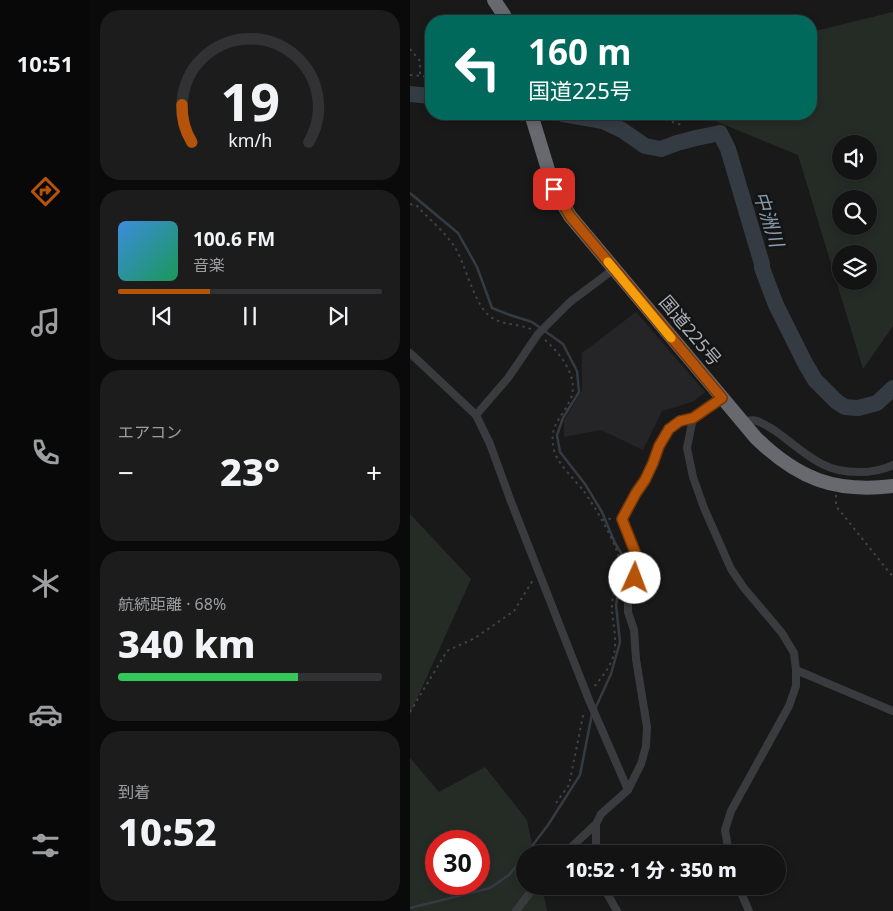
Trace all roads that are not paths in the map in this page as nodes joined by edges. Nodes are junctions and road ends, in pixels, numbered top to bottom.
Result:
1 (494, 0) edge
2 (504, 15) edge
3 (532, 120) edge
4 (614, 269) junction
5 (410, 353) edge
6 (722, 398) junction
7 (476, 415) junction
8 (693, 418) junction
9 (742, 422) junction
10 (893, 465) edge
11 (893, 486) edge
12 (796, 670) junction
13 (893, 712) edge
14 (628, 790) junction
15 (596, 824) junction
16 (574, 845) edge
17 (596, 845) edge
18 (728, 845) edge
19 (528, 895) edge
20 (608, 895) edge
21 (742, 895) edge
22 (516, 911) edge
23 (617, 911) edge
24 (748, 911) edge

1 - 2 highway
3 - 4 highway, 国道225号
4 - 6 highway, 国道225号
4 - 7 street
5 - 7 street
6 - 8 street
6 - 9 highway, 国道225号
7 - 14 street
8 - 12 street
8 - 14 street
9 - 10 street
9 - 11 highway, 国道225号
12 - 13 street
12 - 18 street
14 - 15 street
15 - 16 street
15 - 17 street
19 - 22 street
20 - 23 street
21 - 24 street

